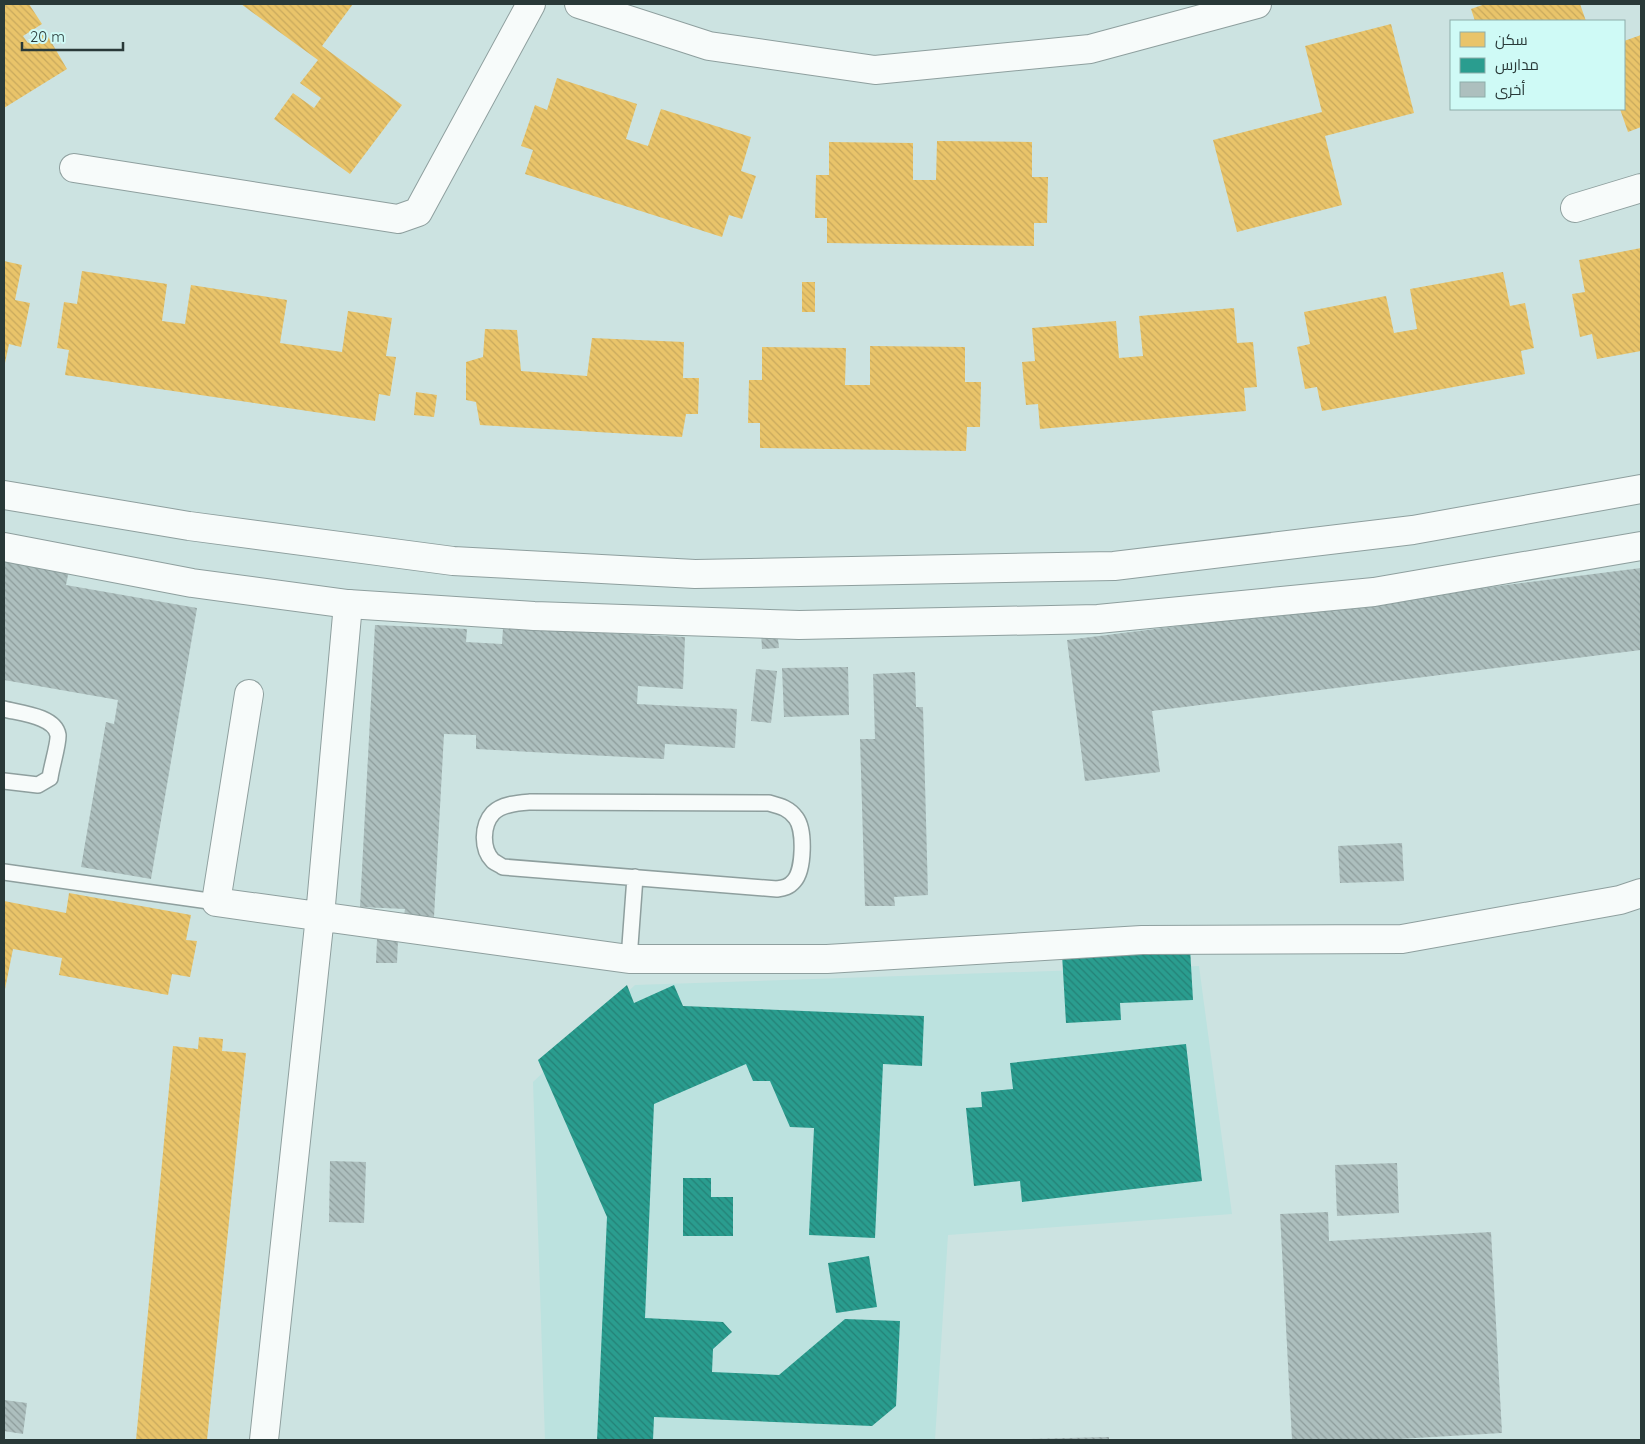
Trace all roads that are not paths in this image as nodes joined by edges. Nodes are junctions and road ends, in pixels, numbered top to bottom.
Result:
1 (531, 4) edge
2 (579, 4) edge
3 (1257, 4) edge
4 (74, 168) dead end
5 (1641, 188) edge
6 (1575, 208) dead end
7 (1641, 489) edge
8 (4, 495) edge
9 (1641, 546) edge
10 (4, 547) edge
11 (348, 604) junction
12 (249, 694) dead end
13 (4, 709) edge
14 (4, 781) edge
15 (4, 872) edge
16 (635, 877) junction
17 (1641, 893) edge
18 (216, 902) junction
19 (320, 916) junction
20 (629, 959) junction
21 (264, 1440) edge

1 - 4 street
2 - 3 street
5 - 6 street
7 - 8 street
9 - 11 street
10 - 11 street
11 - 19 street
12 - 18 street
13 - 14 lane
15 - 18 lane
16 - 16 lane
16 - 20 lane
17 - 20 street
18 - 19 street
19 - 20 street
19 - 21 street

